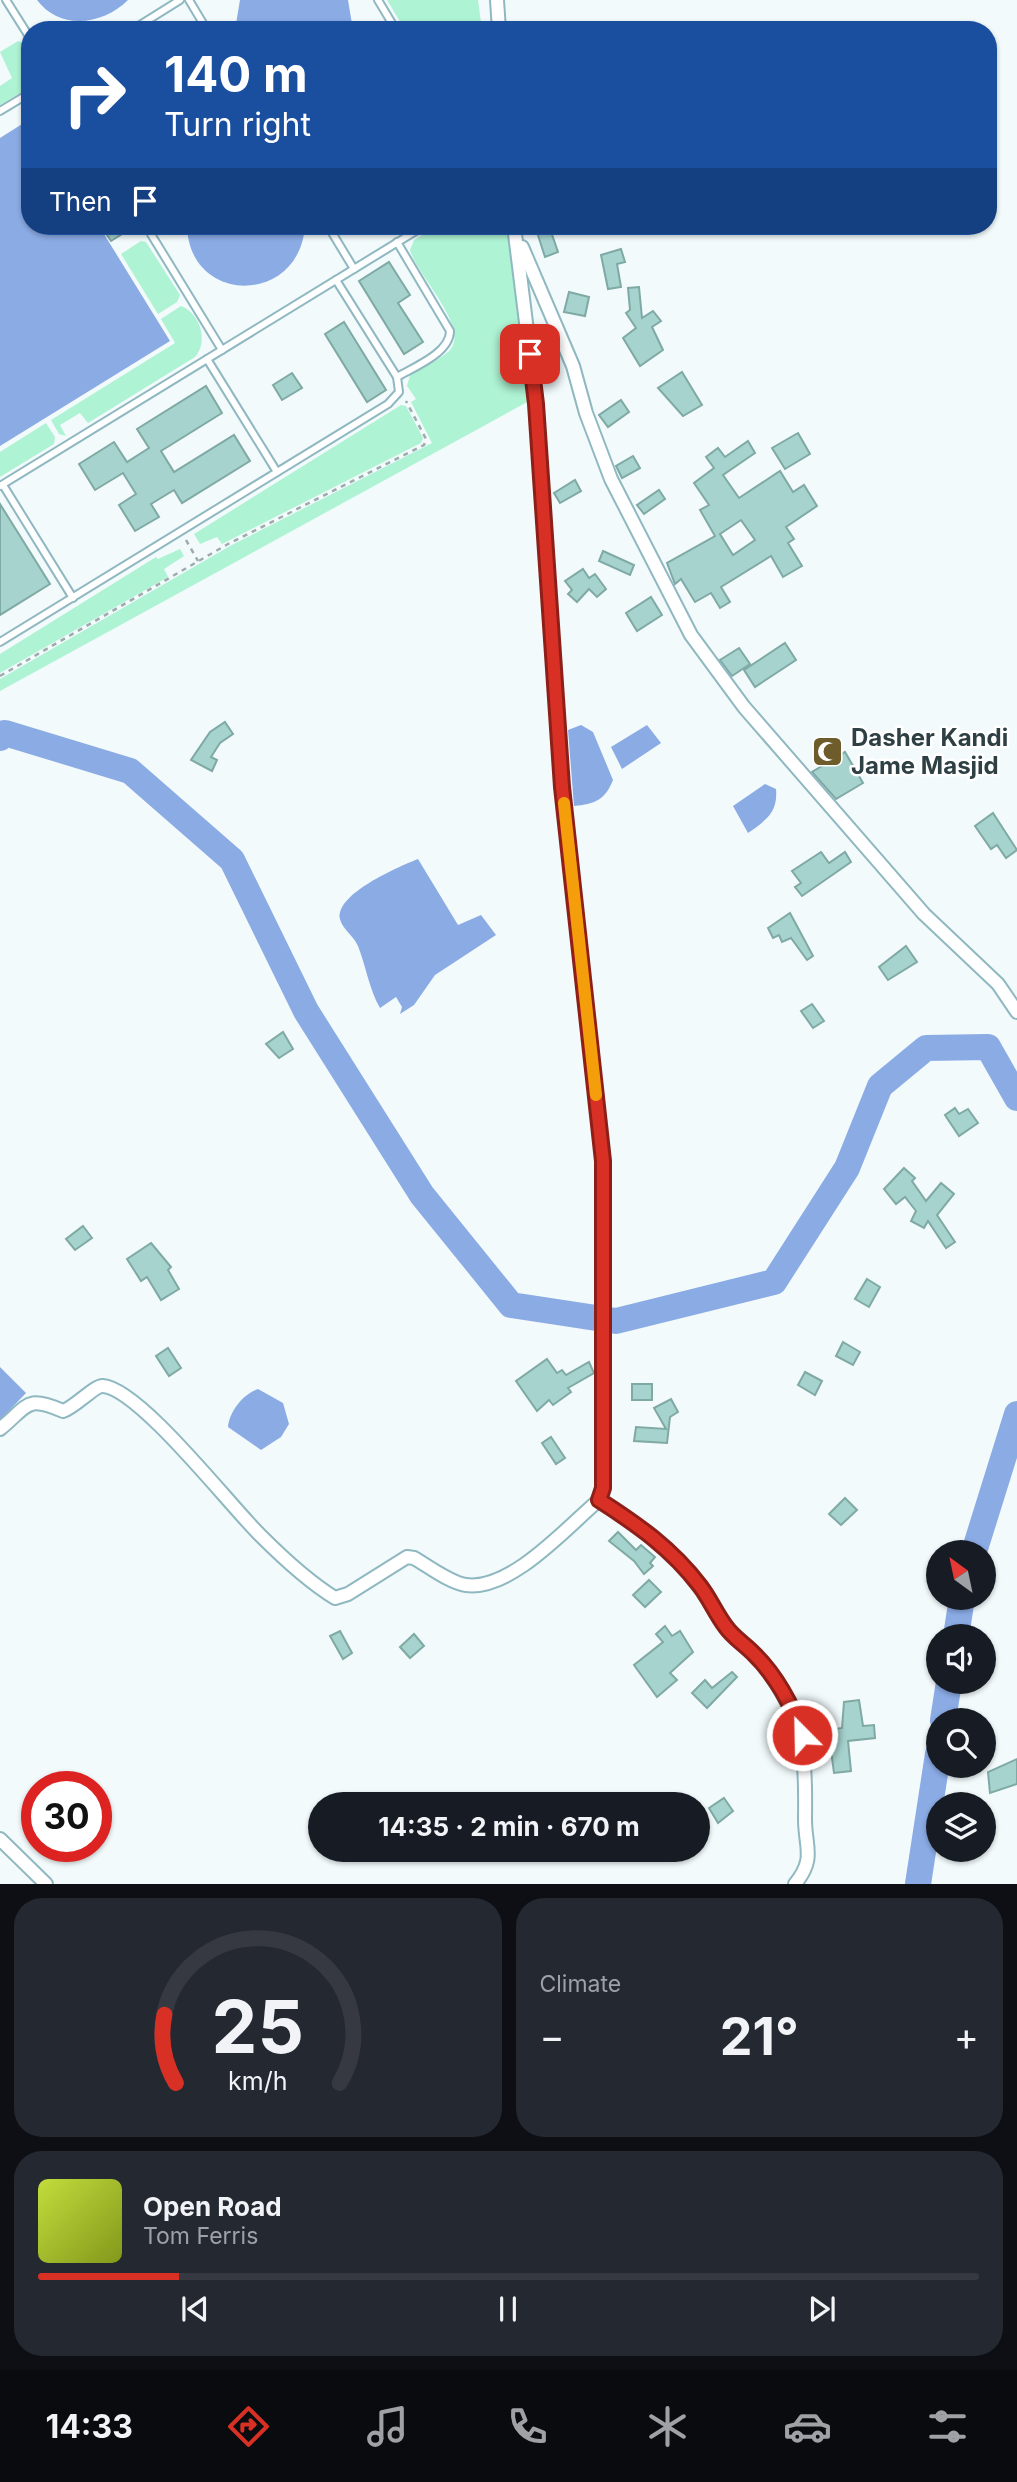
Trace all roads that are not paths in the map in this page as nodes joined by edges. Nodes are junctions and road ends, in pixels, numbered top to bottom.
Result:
1 (6, 0) edge
2 (180, 0) edge
3 (189, 0) edge
4 (378, 0) edge
5 (497, 0) edge
6 (146, 21) edge
7 (202, 21) edge
8 (391, 21) edge
9 (498, 21) edge
10 (21, 24) edge
11 (21, 98) edge
12 (0, 111) edge
13 (152, 235) edge
14 (334, 235) edge
15 (409, 235) edge
16 (516, 235) edge
17 (518, 235) edge
18 (397, 242) junction
19 (354, 268) junction
20 (336, 280) junction
21 (222, 350) junction
22 (207, 359) junction
23 (397, 377) junction
24 (277, 472) junction
25 (2, 486) edge
26 (73, 598) junction
27 (0, 642) edge
28 (1017, 1012) edge
29 (0, 1429) edge
30 (601, 1494) junction
31 (0, 1839) edge
32 (47, 1884) edge
33 (795, 1884) edge

1 - 10 lane
2 - 6 lane
3 - 7 lane
4 - 8 lane
5 - 9 street
11 - 12 lane
13 - 21 lane
14 - 19 lane
15 - 18 lane
16 - 30 street
17 - 28 street
18 - 19 lane
18 - 23 lane
19 - 20 lane
20 - 21 lane
20 - 23 lane
21 - 22 lane
22 - 24 lane
22 - 25 lane
23 - 24 lane
24 - 26 lane
25 - 26 lane
26 - 27 lane
29 - 30 street
30 - 33 street
31 - 32 street

